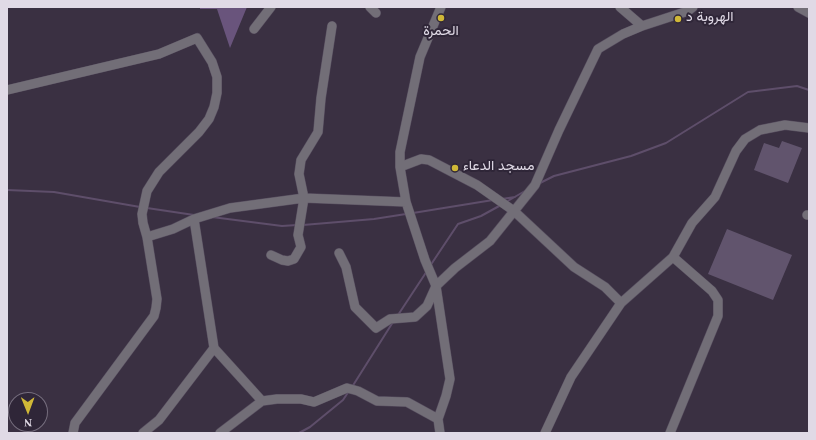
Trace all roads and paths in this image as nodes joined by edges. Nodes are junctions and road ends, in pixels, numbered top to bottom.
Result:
1 (271, 7) edge
2 (441, 7) edge
3 (620, 7) edge
4 (693, 7) edge
5 (798, 7) edge
6 (809, 13) edge
7 (332, 26) dead end
8 (642, 26) junction
9 (254, 29) dead end
10 (7, 90) edge
11 (809, 128) edge
12 (400, 167) junction
13 (304, 198) junction
14 (406, 202) junction
15 (514, 211) junction
16 (194, 219) junction
17 (147, 237) junction
18 (339, 253) dead end
19 (271, 255) dead end
20 (673, 258) junction
21 (436, 286) junction
22 (621, 303) junction
23 (214, 348) junction
24 (262, 401) junction
25 (438, 419) junction
26 (73, 433) edge
27 (143, 433) edge
28 (220, 433) edge
29 (440, 433) edge
30 (545, 433) edge
31 (670, 433) edge

1 - 9 street
2 - 12 street
3 - 8 street
4 - 8 street
5 - 6 street
7 - 13 street
8 - 15 street
10 - 17 street
11 - 20 street
12 - 14 street
12 - 15 street
13 - 14 street
13 - 16 street
13 - 19 street
14 - 21 street
15 - 21 street
15 - 22 street
16 - 17 street
16 - 23 street
17 - 26 street
18 - 21 street
20 - 22 street
20 - 31 street
21 - 25 street
22 - 30 street
23 - 24 street
23 - 27 street
24 - 25 street
24 - 28 street
25 - 29 street

